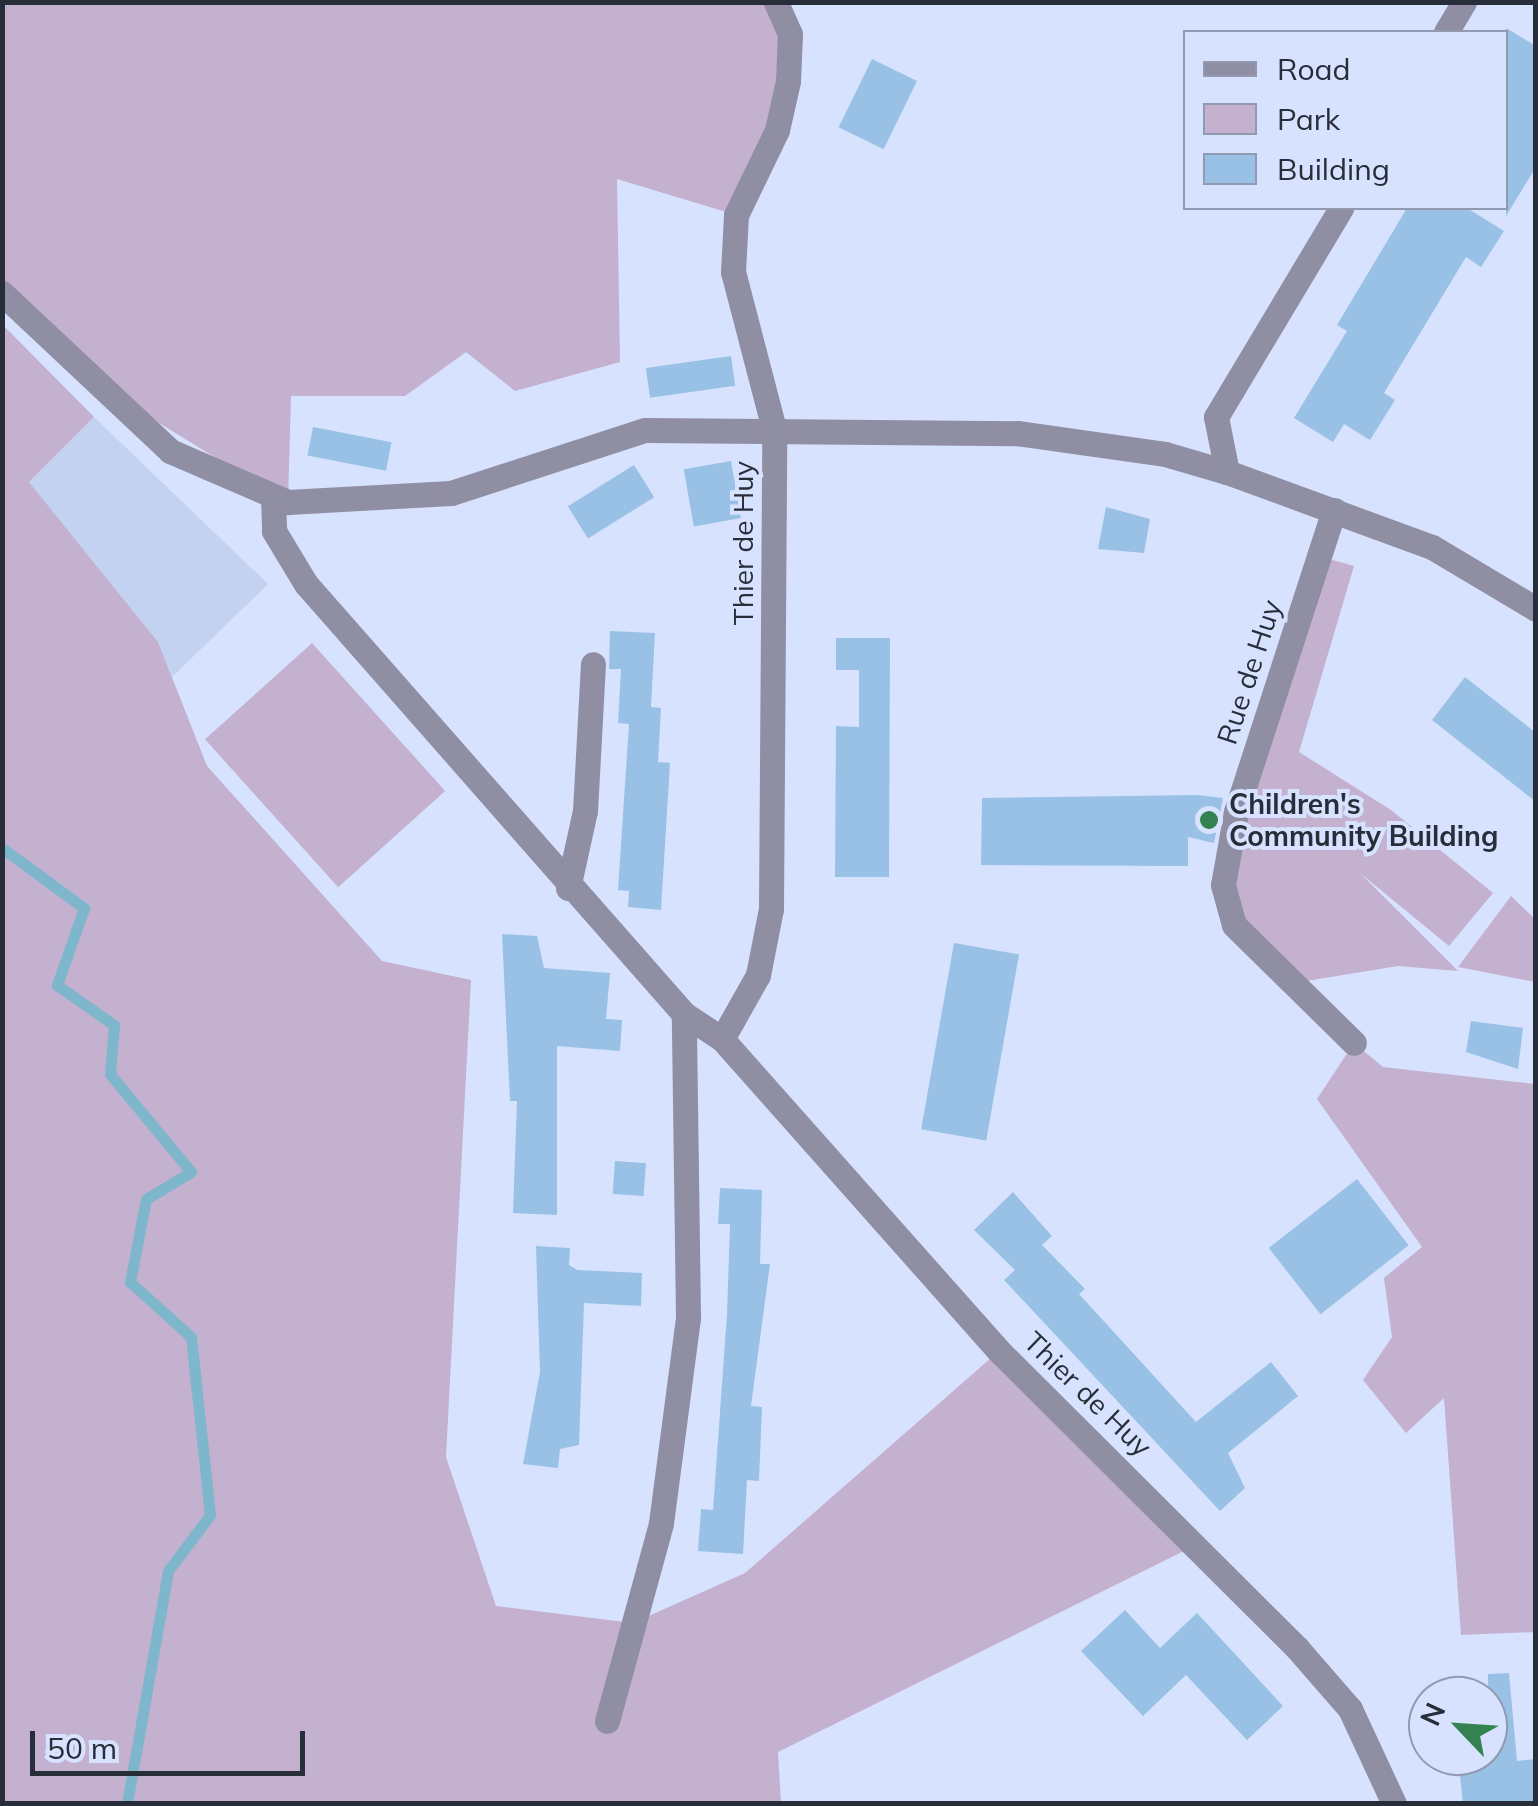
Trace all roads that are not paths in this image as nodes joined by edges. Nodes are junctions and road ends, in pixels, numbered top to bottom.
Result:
1 (776, 2) edge
2 (1464, 2) edge
3 (1447, 30) edge
4 (1340, 210) edge
5 (2, 293) edge
6 (774, 429) junction
7 (1227, 472) junction
8 (273, 498) junction
9 (1334, 510) junction
10 (1536, 610) edge
11 (593, 664) dead end
12 (568, 888) junction
13 (684, 1014) junction
14 (722, 1039) junction
15 (1354, 1042) dead end
16 (607, 1722) dead end
17 (1394, 1804) edge

1 - 6 street
2 - 3 street
4 - 7 street
5 - 8 street, Thier de Huy
6 - 7 street
6 - 8 street, Thier de Huy
6 - 14 street, Thier de Huy
7 - 9 street
8 - 12 street, Thier de Huy
9 - 10 street
9 - 15 street, Rue de Huy
11 - 12 street
12 - 13 street, Thier de Huy
13 - 14 street, Thier de Huy
13 - 16 street
14 - 17 street, Thier de Huy

